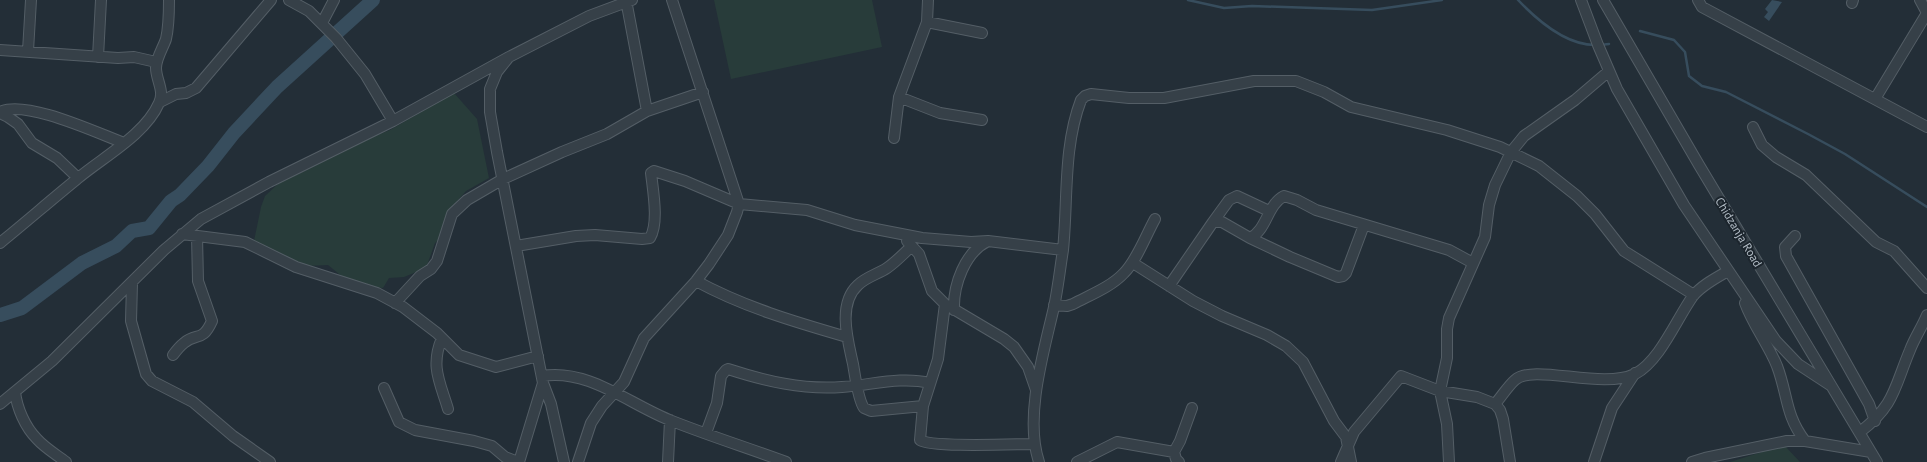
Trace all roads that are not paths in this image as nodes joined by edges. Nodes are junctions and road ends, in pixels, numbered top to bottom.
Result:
1 (31, 0) edge
2 (101, 0) edge
3 (169, 0) edge
4 (271, 0) edge
5 (289, 0) edge
6 (334, 0) edge
7 (672, 0) edge
8 (928, 0) edge
9 (1581, 0) edge
10 (1603, 0) edge
11 (1689, 0) edge
12 (1920, 0) edge
13 (628, 1) edge
14 (1700, 4) edge
15 (1927, 13) edge
16 (927, 22) junction
17 (322, 23) junction
18 (1923, 27) edge
19 (982, 33) dead end
20 (0, 50) edge
21 (28, 51) junction
22 (98, 57) junction
23 (509, 58) junction
24 (156, 62) junction
25 (1609, 72) junction
26 (703, 92) junction
27 (899, 97) junction
28 (1875, 99) junction
29 (160, 102) junction
30 (647, 111) junction
31 (0, 113) edge
32 (982, 120) dead end
33 (393, 121) junction
34 (1753, 127) dead end
35 (1927, 127) edge
36 (894, 138) dead end
37 (124, 143) junction
38 (1511, 152) junction
39 (78, 178) junction
40 (503, 179) junction
41 (739, 204) junction
42 (1269, 211) junction
43 (1155, 219) dead end
44 (1213, 222) junction
45 (1364, 224) junction
46 (182, 234) junction
47 (900, 234) junction
48 (198, 236) junction
49 (1795, 236) dead end
50 (1250, 238) junction
51 (988, 241) junction
52 (0, 243) edge
53 (516, 246) junction
54 (912, 246) junction
55 (1063, 250) junction
56 (1133, 262) junction
57 (1473, 263) junction
58 (1728, 271) junction
59 (696, 281) junction
60 (132, 283) junction
61 (1169, 286) junction
62 (1927, 288) edge
63 (1741, 291) junction
64 (1694, 295) junction
65 (395, 303) junction
66 (945, 304) junction
67 (1054, 305) junction
68 (954, 310) junction
69 (1927, 315) edge
70 (847, 337) junction
71 (442, 338) junction
72 (173, 355) dead end
73 (538, 356) junction
74 (1635, 373) junction
75 (542, 379) junction
76 (930, 382) junction
77 (857, 385) junction
78 (1832, 386) junction
79 (384, 388) dead end
80 (1036, 391) junction
81 (1440, 391) junction
82 (15, 392) junction
83 (615, 392) junction
84 (0, 404) edge
85 (1496, 404) junction
86 (923, 406) junction
87 (1192, 408) dead end
88 (448, 409) dead end
89 (670, 420) junction
90 (1875, 421) junction
91 (1860, 432) junction
92 (706, 433) junction
93 (1805, 441) junction
94 (1034, 444) junction
95 (1348, 446) junction
96 (1174, 452) junction
97 (1871, 452) junction
98 (66, 462) edge
99 (270, 462) edge
100 (519, 462) edge
101 (564, 462) edge
102 (578, 462) edge
103 (668, 462) edge
104 (786, 462) edge
105 (1039, 462) edge
106 (1076, 462) edge
107 (1179, 462) edge
108 (1341, 462) edge
109 (1351, 462) edge
110 (1448, 462) edge
111 (1510, 462) edge
112 (1594, 462) edge
113 (1692, 462) edge
114 (1877, 462) edge

1 - 21 street
2 - 22 street
3 - 24 street
4 - 29 street
5 - 17 street
6 - 17 street
7 - 26 street
8 - 16 street
9 - 25 street
10 - 78 street, Chidzanja Road
11 - 14 street
12 - 15 street
13 - 23 street
13 - 30 street
14 - 28 street
15 - 18 street
16 - 19 street
16 - 27 street
17 - 33 street
18 - 28 street
20 - 21 street
21 - 22 street
22 - 24 street
23 - 33 street
23 - 40 street
24 - 29 street
25 - 38 street
25 - 58 street
26 - 30 street
26 - 41 street
27 - 32 street
27 - 36 street
28 - 35 street
29 - 37 street
30 - 40 street
31 - 37 street
31 - 39 street
33 - 46 street
34 - 62 street
37 - 39 street
38 - 55 street
38 - 57 street
38 - 64 street
39 - 52 street
40 - 53 street
40 - 65 street
41 - 47 street
41 - 53 street
41 - 59 street
42 - 44 street
42 - 45 street
42 - 50 street
43 - 56 street
44 - 50 street
44 - 61 street
45 - 50 street
45 - 57 street
46 - 48 street
46 - 60 street
47 - 51 street
47 - 54 street
48 - 65 street
48 - 72 street
49 - 90 street
51 - 55 street
51 - 68 street
53 - 73 street
54 - 66 street
54 - 70 street
55 - 67 street
56 - 61 street
56 - 67 street
57 - 81 street
58 - 63 street
58 - 64 street
59 - 70 street
59 - 83 street
60 - 82 street
60 - 99 street
61 - 95 street
63 - 78 street
63 - 93 street
64 - 74 street
65 - 71 street
66 - 68 street
66 - 76 street
67 - 80 street
68 - 80 street
69 - 90 street
70 - 77 street
71 - 73 street
71 - 88 street
73 - 75 street
74 - 85 street
74 - 112 street
75 - 83 street
75 - 100 street
75 - 101 street
76 - 77 street
76 - 86 street
77 - 86 street
77 - 92 street
78 - 91 street, Chidzanja Road
79 - 100 street
80 - 94 street
81 - 85 street
81 - 95 street
81 - 110 street
82 - 84 street
82 - 98 street
83 - 89 street
83 - 102 street
85 - 111 street
86 - 94 street
87 - 96 street
89 - 92 street
89 - 103 street
90 - 91 street
91 - 97 street, Chidzanja Road
92 - 104 street
93 - 97 street
93 - 113 street
94 - 105 street
95 - 108 street
95 - 109 street
96 - 106 street
96 - 107 street
97 - 114 street, Chidzanja Road

